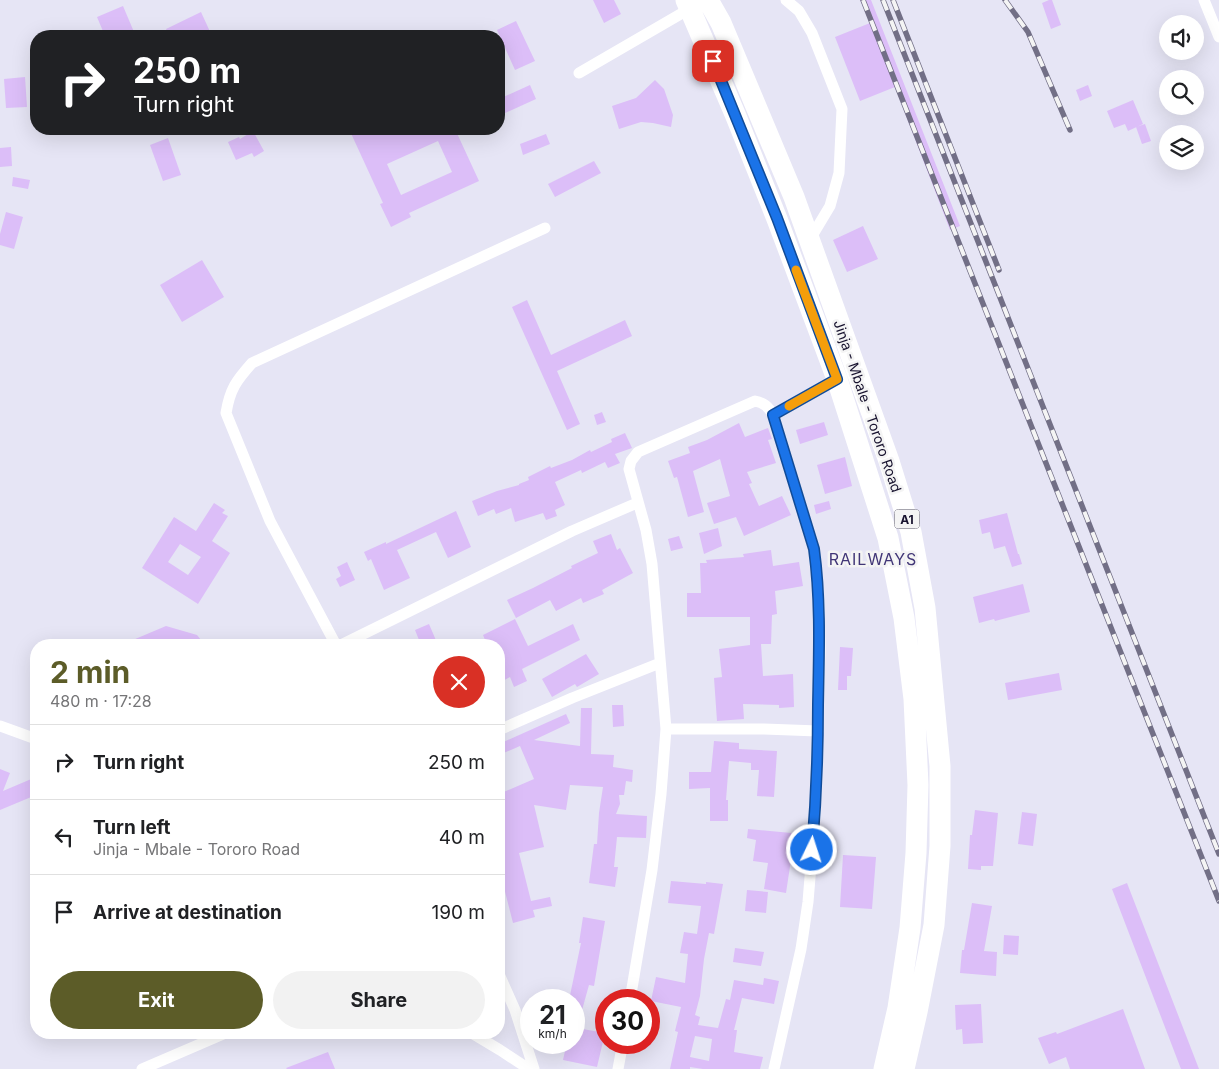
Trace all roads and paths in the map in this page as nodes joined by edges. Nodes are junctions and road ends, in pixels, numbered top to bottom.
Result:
1 (786, 0) edge
2 (1204, 0) edge
3 (695, 3) edge
4 (1219, 37) edge
5 (579, 73) dead end
6 (545, 228) dead end
7 (809, 241) junction
8 (837, 379) junction
9 (773, 415) junction
10 (637, 503) junction
11 (333, 639) edge
12 (353, 639) edge
13 (660, 663) junction
14 (0, 726) edge
15 (505, 727) edge
16 (666, 730) junction
17 (818, 731) junction
18 (30, 737) edge
19 (505, 988) edge
20 (632, 989) edge
21 (212, 1039) edge
22 (482, 1039) edge
23 (621, 1054) edge
24 (142, 1069) edge
25 (529, 1069) edge
26 (534, 1069) edge
27 (618, 1069) edge
28 (774, 1069) edge
29 (884, 1069) edge
30 (904, 1069) edge

1 - 7 street
2 - 4 street
3 - 5 street
3 - 7 highway, Jinja - Mbale - Tororo Road / A1
3 - 8 highway, Jinja - Mbale - Tororo Road / A1
6 - 11 street
7 - 30 highway, Jinja - Mbale - Tororo Road / A1
8 - 9 street
8 - 29 highway, Jinja - Mbale - Tororo Road / A1
9 - 10 street
9 - 17 street
10 - 12 street
10 - 13 street
13 - 15 street
13 - 16 street
14 - 18 street
16 - 17 street
16 - 20 street
17 - 28 street
19 - 26 street
21 - 24 street
22 - 25 street
23 - 27 street

